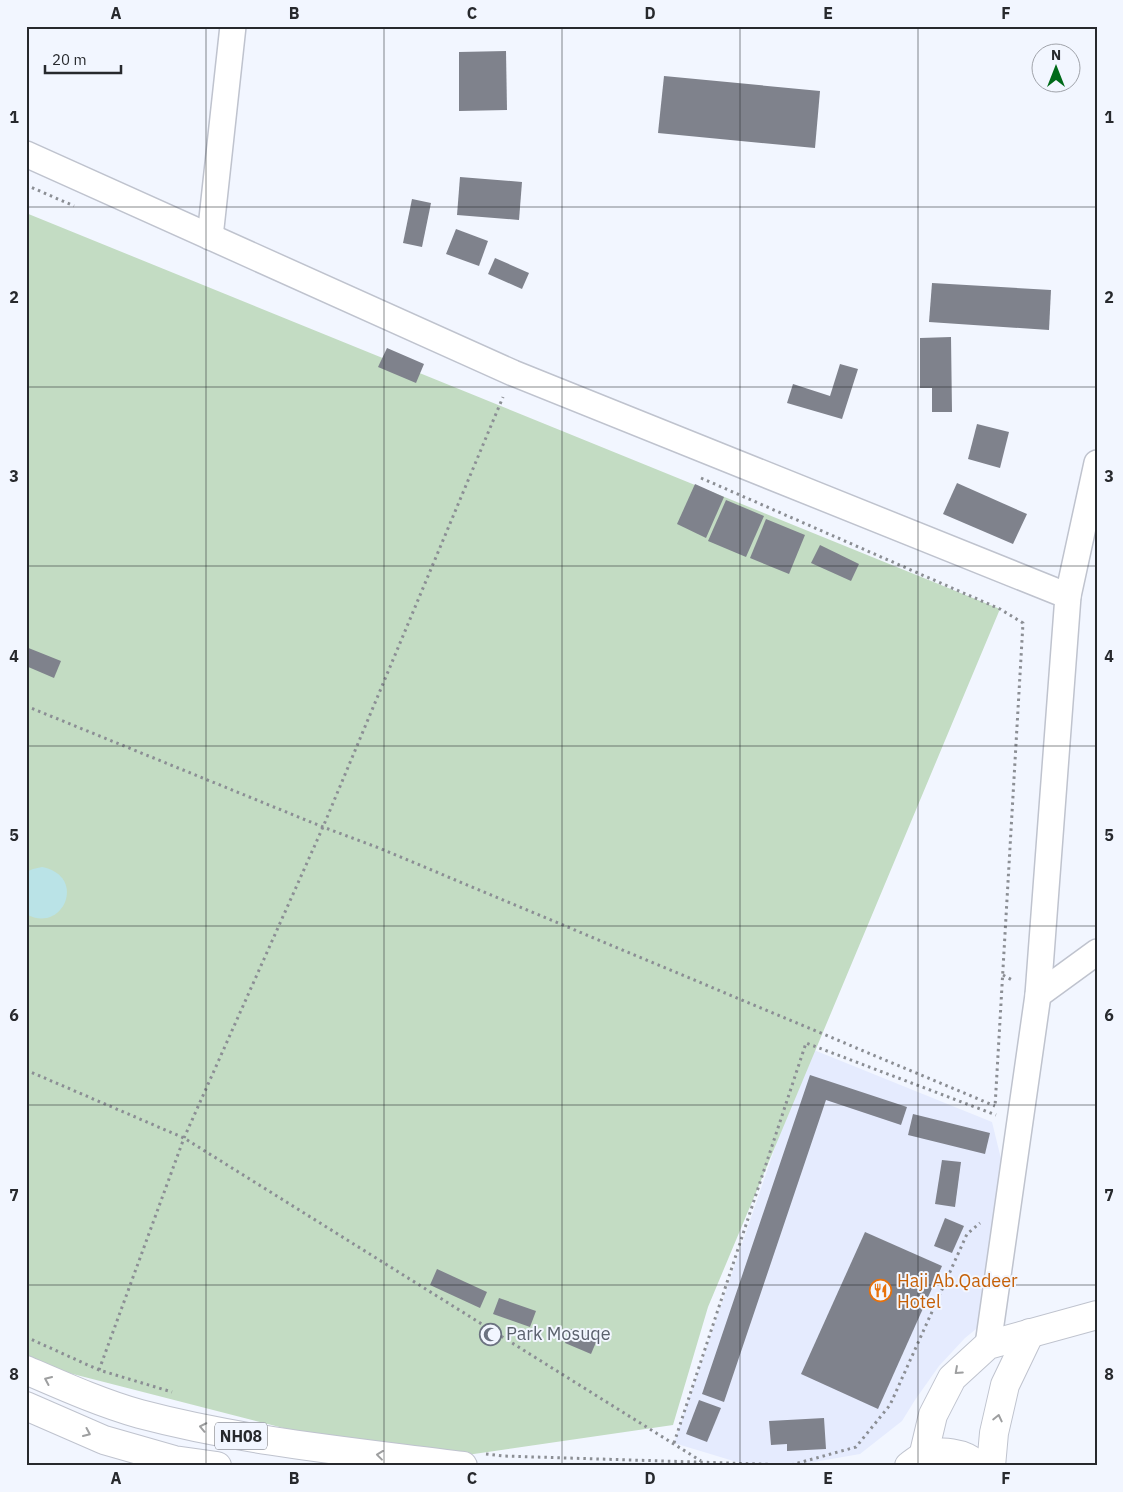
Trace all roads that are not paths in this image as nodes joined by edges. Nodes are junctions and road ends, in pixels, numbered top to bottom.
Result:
1 (233, 26) edge
2 (26, 154) edge
3 (210, 237) junction
4 (1097, 463) edge
5 (1068, 596) junction
6 (1097, 952) edge
7 (1038, 995) junction
8 (1097, 1315) edge
9 (1030, 1333) junction
10 (988, 1345) junction
11 (26, 1370) edge
12 (26, 1406) edge
13 (473, 1460) edge
14 (916, 1461) edge
15 (173, 1463) edge
16 (217, 1466) edge
17 (979, 1466) edge
18 (990, 1466) edge

1 - 3 street
2 - 3 street
3 - 5 street
4 - 5 street
5 - 7 street
6 - 7 street
7 - 10 street
8 - 9 main road
9 - 10 main road
18 -> 9 main road
10 -> 14 main road
13 -> 11 main road, NH08
12 -> 15 main road, NH08
14 - 17 main road
15 - 16 main road, NH08

